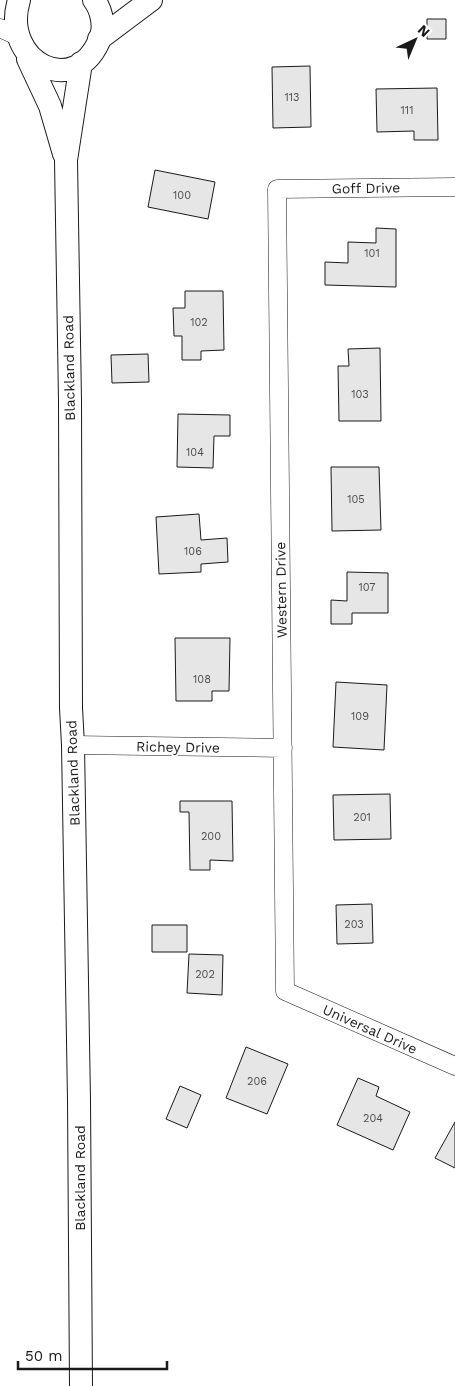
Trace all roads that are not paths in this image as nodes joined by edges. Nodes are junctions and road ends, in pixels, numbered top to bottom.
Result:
1 (19, 0) edge
2 (94, 0) edge
3 (151, 0) edge
4 (6, 31) edge
5 (100, 39) junction
6 (28, 59) junction
7 (80, 63) junction
8 (66, 160) junction
9 (455, 187) edge
10 (277, 189) joint
11 (73, 745) junction
12 (283, 748) junction
13 (285, 991) joint
14 (455, 1066) edge
15 (81, 1386) edge

1 - 4 street
2 - 5 street
3 - 5 street
4 - 6 street, Blackland Road
5 - 7 street
6 - 7 street
6 - 8 street, Blackland Road
7 - 8 street, Blackland Road
8 - 11 street, Blackland Road
9 - 10 street, Goff Drive
10 - 12 street, Western Drive
11 - 12 street, Richey Drive
11 - 15 street, Blackland Road
12 - 13 street, Western Drive
13 - 14 street, Universal Drive

